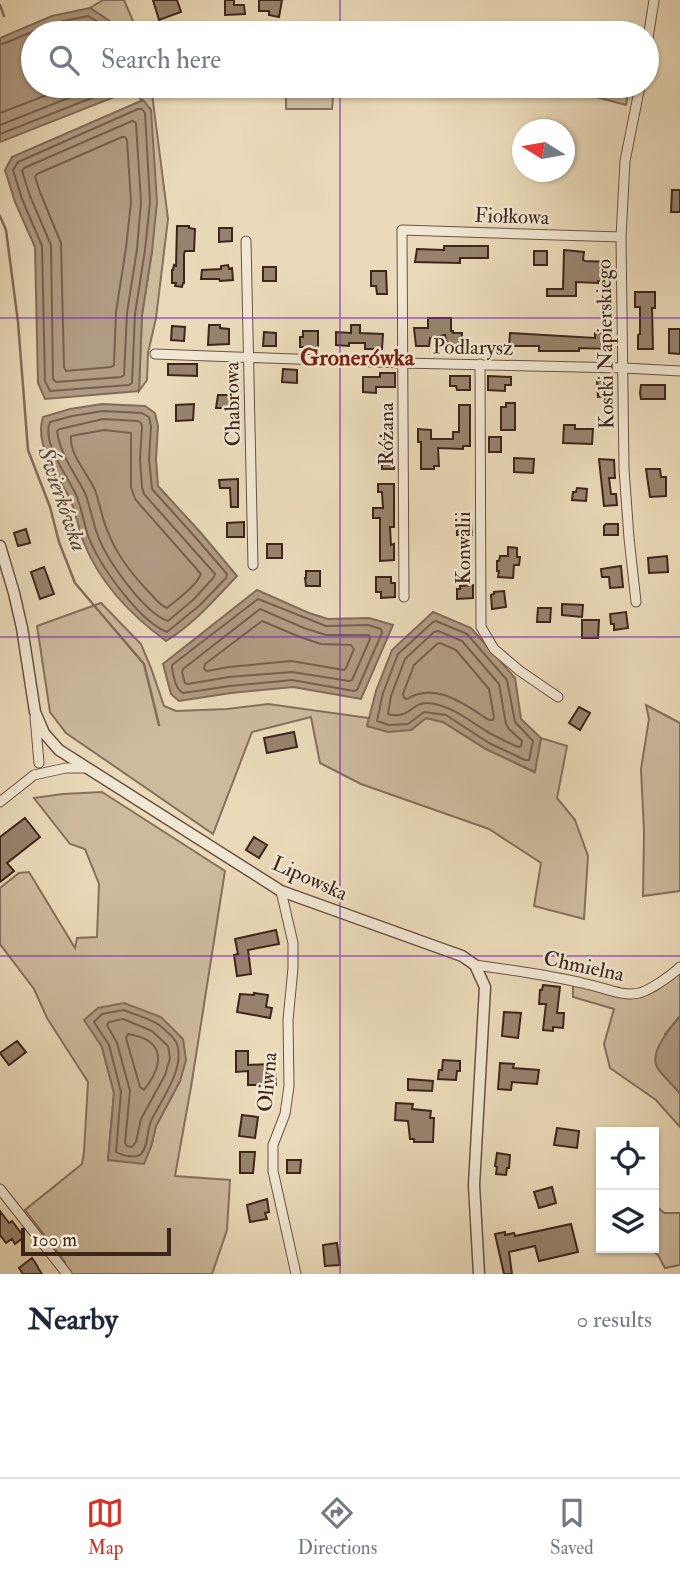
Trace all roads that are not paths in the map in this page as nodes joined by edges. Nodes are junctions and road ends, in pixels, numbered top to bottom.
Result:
1 (654, 0) edge
2 (651, 21) edge
3 (638, 98) edge
4 (402, 230) joint
5 (621, 237) junction
6 (246, 241) dead end
7 (155, 354) dead end
8 (249, 358) junction
9 (403, 363) junction
10 (480, 364) junction
11 (624, 368) junction
12 (680, 371) edge
13 (0, 546) edge
14 (253, 565) dead end
15 (404, 597) dead end
16 (636, 602) dead end
17 (558, 697) dead end
18 (35, 712) junction
19 (58, 749) junction
20 (39, 763) junction
21 (87, 768) junction
22 (48, 771) junction
23 (34, 775) junction
24 (0, 802) edge
25 (281, 891) junction
26 (475, 965) junction
27 (680, 967) edge
28 (0, 1189) edge
29 (67, 1274) edge
30 (296, 1274) edge
31 (479, 1274) edge

1 - 2 street
3 - 5 street, Kostki Napierskiego
4 - 5 street, Fiołkowa
4 - 9 street, Różana
5 - 11 street, Kostki Napierskiego
6 - 8 street, Chabrowa
7 - 8 street, Podlarysz
8 - 9 street, Podlarysz
8 - 14 street, Chabrowa
9 - 10 street, Podlarysz
9 - 15 street, Różana
10 - 11 street, Podlarysz
10 - 17 street, Konwalii
11 - 12 street, Podlarysz
11 - 16 street, Kostki Napierskiego
13 - 18 street, Lipowska
18 - 19 street, Lipowska
18 - 20 street
19 - 20 street
19 - 21 street, Lipowska
19 - 22 street
20 - 23 street
21 - 22 street
21 - 25 street, Lipowska
22 - 23 street
23 - 24 street
25 - 26 street, Lipowska
25 - 30 street, Oliwna
26 - 27 street, Chmielna
26 - 31 street
28 - 29 street

